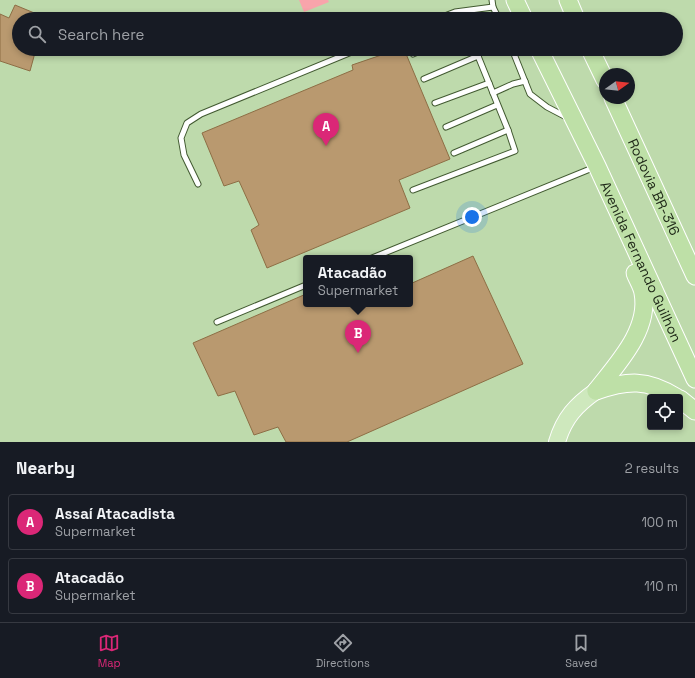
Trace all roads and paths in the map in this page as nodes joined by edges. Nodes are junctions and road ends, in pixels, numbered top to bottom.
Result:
1 (492, 0) edge
2 (515, 0) edge
3 (568, 0) edge
4 (493, 7) junction
5 (455, 12) edge
6 (496, 12) edge
7 (521, 12) edge
8 (573, 12) edge
9 (342, 56) edge
10 (478, 56) joint
11 (515, 56) edge
12 (542, 56) edge
13 (593, 56) edge
14 (599, 68) edge
15 (424, 79) dead end
16 (525, 81) junction
17 (489, 82) junction
18 (493, 93) junction
19 (435, 103) dead end
20 (616, 104) edge
21 (497, 105) junction
22 (574, 121) junction
23 (446, 127) dead end
24 (508, 130) junction
25 (454, 153) dead end
26 (597, 166) junction
27 (198, 184) dead end
28 (605, 184) junction
29 (413, 190) dead end
30 (688, 249) edge
31 (379, 255) edge
32 (695, 276) edge
33 (303, 286) edge
34 (217, 322) dead end
35 (695, 379) edge
36 (596, 391) junction
37 (670, 394) edge
38 (683, 401) edge
39 (695, 411) edge
40 (557, 442) edge

1 - 4 lane
2 - 7 highway
3 - 8 highway
4 - 5 lane
4 - 6 lane
9 - 27 lane
10 - 15 lane
10 - 17 lane
11 - 16 lane
12 - 22 highway
13 - 14 highway
16 - 18 lane
16 - 22 lane
17 - 18 lane
17 - 19 lane
18 - 21 lane
20 - 30 highway, Rodovia BR-316
21 - 23 lane
21 - 24 lane
22 - 26 highway
24 - 25 lane
24 - 29 lane
26 - 28 highway, Avenida Fernando Guilhon
26 - 31 lane
28 - 35 highway, Avenida Fernando Guilhon
28 - 36 highway
30 - 32 highway, Rodovia BR-316
33 - 34 lane
36 - 37 highway
36 - 40 main road
38 - 39 highway

